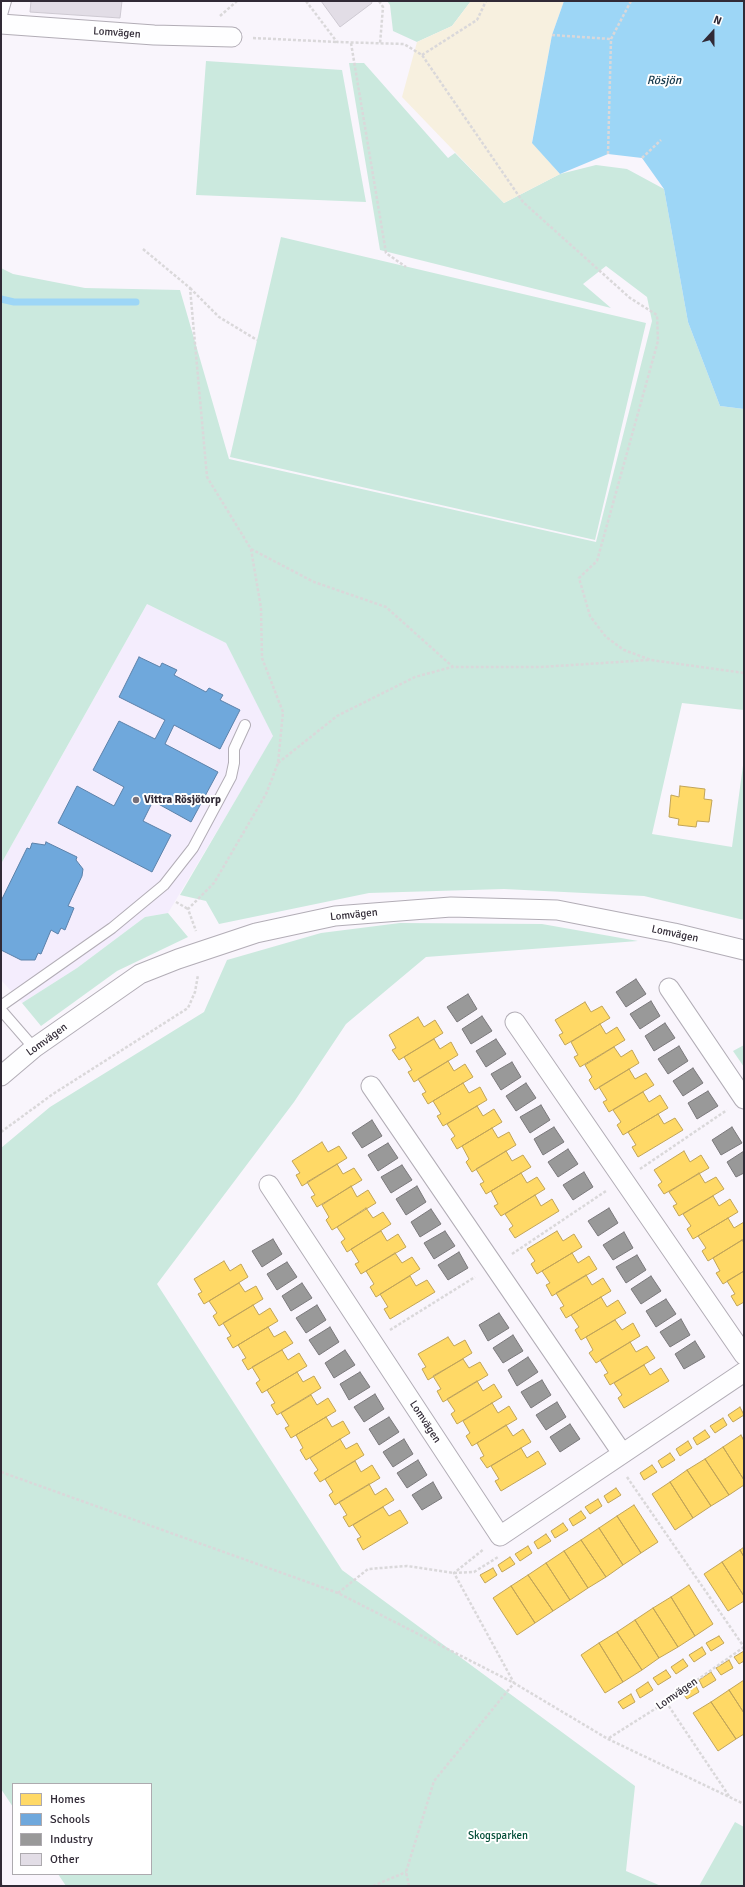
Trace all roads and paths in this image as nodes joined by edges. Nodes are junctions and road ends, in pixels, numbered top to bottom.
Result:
1 (6, 1) edge
2 (306, 1) edge
3 (379, 1) edge
4 (486, 1) edge
5 (631, 1) edge
6 (1, 18) edge
7 (1, 24) edge
8 (552, 35) dead end
9 (232, 37) joint
10 (611, 39) junction
11 (337, 42) junction
12 (351, 43) junction
13 (380, 44) junction
14 (422, 55) junction
15 (660, 140) dead end
16 (608, 154) dead end
17 (642, 158) dead end
18 (143, 249) dead end
19 (406, 267) dead end
20 (190, 288) junction
21 (257, 340) dead end
22 (250, 549) junction
23 (651, 660) junction
24 (453, 667) junction
25 (744, 673) edge
26 (245, 725) dead end
27 (278, 763) junction
28 (176, 902) dead end
29 (188, 908) junction
30 (197, 934) dead end
31 (744, 950) edge
32 (198, 970) dead end
33 (669, 988) dead end
34 (1, 1006) edge
35 (1, 1010) edge
36 (515, 1022) dead end
37 (34, 1048) junction
38 (1, 1076) edge
39 (371, 1086) dead end
40 (744, 1098) edge
41 (1, 1132) edge
42 (624, 1180) junction
43 (269, 1185) dead end
44 (494, 1265) junction
45 (372, 1341) junction
46 (744, 1355) edge
47 (744, 1372) edge
48 (618, 1455) junction
49 (1, 1472) edge
50 (500, 1536) junction
51 (454, 1573) junction
52 (338, 1593) junction
53 (744, 1647) edge
54 (514, 1683) junction
55 (666, 1702) junction
56 (608, 1739) junction
57 (729, 1796) junction
58 (744, 1804) edge
59 (406, 1872) junction
60 (373, 1886) edge
61 (410, 1886) edge

1 - 6 lane
2 - 11 path
3 - 13 path
4 - 14 path
5 - 10 path
7 - 9 street, Lomvägen
8 - 10 path
9 - 11 path
10 - 16 path
11 - 12 path
12 - 13 path
12 - 19 path
13 - 14 path
14 - 23 path
15 - 17 path
18 - 20 path
20 - 21 path
20 - 22 path
22 - 24 path
22 - 27 path
23 - 24 path
23 - 25 path
24 - 27 path
26 - 34 lane
27 - 29 path
28 - 29 path
29 - 30 path
31 - 37 street, Lomvägen
32 - 41 path
33 - 40 street
35 - 37 lane
36 - 42 street
37 - 38 street, Lomvägen
39 - 44 street
40 - 42 path
42 - 44 path
42 - 46 street
43 - 45 street, Lomvägen
44 - 45 path
44 - 48 street
45 - 50 street, Lomvägen
47 - 48 street
48 - 50 street
48 - 53 path
49 - 52 path
50 - 51 path
51 - 52 path
51 - 54 path
52 - 54 path
53 - 55 path, Lomvägen
54 - 56 path
54 - 59 path
55 - 56 path, Lomvägen
55 - 57 path
56 - 57 path
57 - 58 path
59 - 60 path
59 - 61 path

